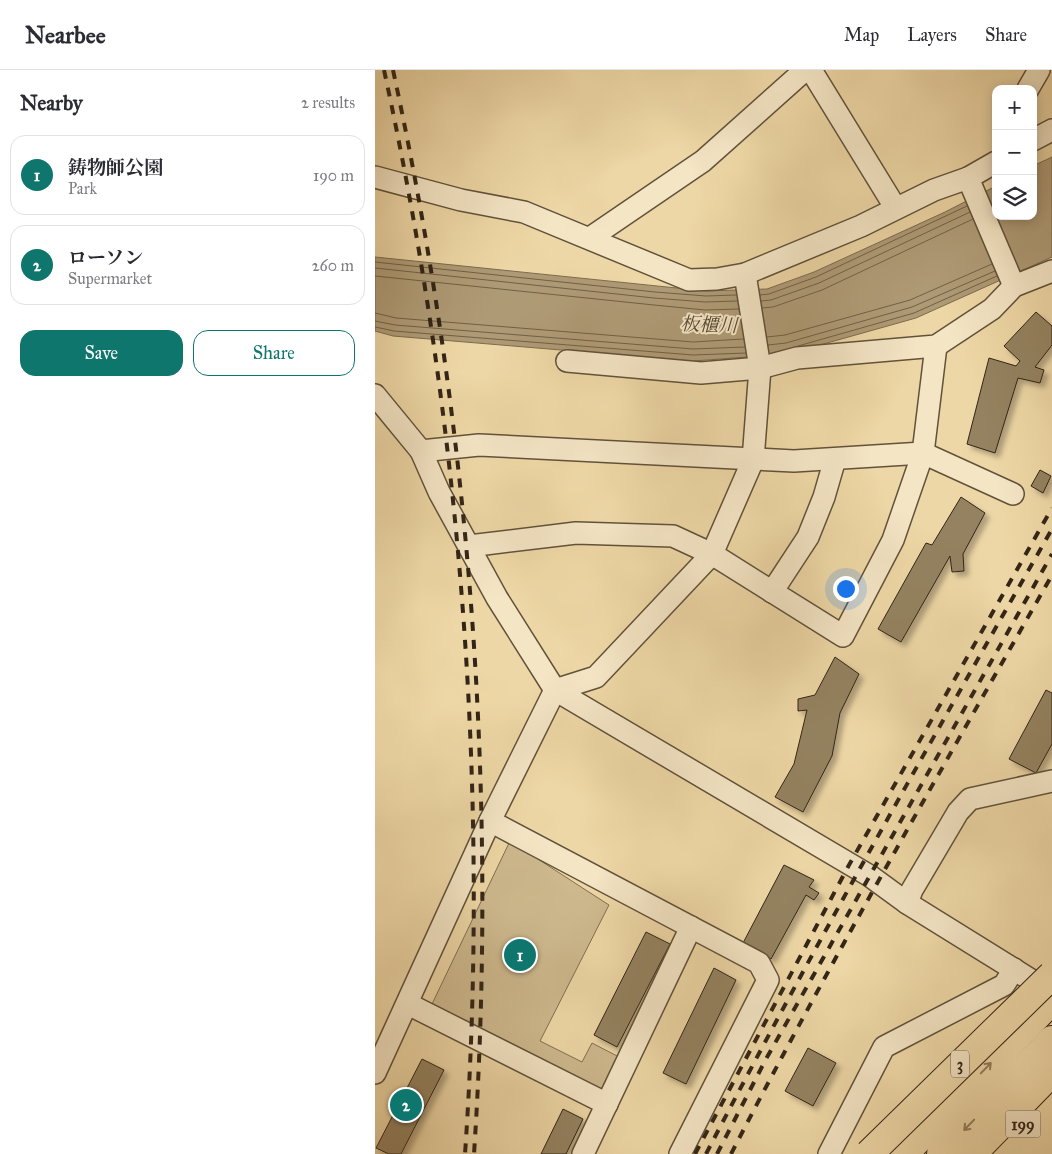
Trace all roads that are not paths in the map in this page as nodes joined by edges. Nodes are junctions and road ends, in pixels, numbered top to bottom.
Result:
1 (805, 70) edge
2 (811, 70) edge
3 (1039, 70) edge
4 (1030, 85) edge
5 (1052, 130) edge
6 (1037, 138) edge
7 (992, 152) edge
8 (980, 176) edge
9 (375, 177) edge
10 (895, 207) junction
11 (590, 238) junction
12 (1052, 270) edge
13 (746, 282) junction
14 (1012, 282) junction
15 (936, 346) junction
16 (567, 361) dead end
17 (760, 365) junction
18 (375, 395) edge
19 (421, 451) junction
20 (923, 453) junction
21 (835, 459) junction
22 (753, 460) junction
23 (1013, 494) dead end
24 (469, 546) junction
25 (712, 554) junction
26 (773, 592) junction
27 (555, 690) junction
28 (1052, 781) edge
29 (489, 820) junction
30 (907, 903) junction
31 (691, 927) junction
32 (1043, 980) edge
33 (408, 1004) junction
34 (1052, 1040) edge
35 (1052, 1072) edge
36 (375, 1073) edge
37 (1052, 1094) edge
38 (607, 1104) junction
39 (583, 1154) edge
40 (680, 1154) edge
41 (829, 1154) edge
42 (869, 1154) edge
43 (888, 1154) edge
44 (904, 1154) edge
45 (941, 1154) edge
46 (972, 1154) edge
47 (993, 1154) edge

1 - 11 street
2 - 10 street
3 - 4 street
5 - 6 street
7 - 8 street
8 - 10 street
8 - 14 street
9 - 11 street
10 - 13 street
11 - 13 street
12 - 14 street
13 - 17 street
14 - 15 street
15 - 17 street
15 - 20 street
16 - 17 street
17 - 22 street
18 - 19 street
19 - 22 street
19 - 24 street
20 - 21 street
20 - 23 street
20 - 26 street
21 - 22 street
21 - 26 street
22 - 25 street
24 - 25 street
24 - 27 street
25 - 26 street
25 - 27 street
27 - 29 street
27 - 30 street
28 - 30 street
29 - 31 street
29 - 33 street
30 - 32 street
31 - 38 street
31 - 40 street
32 - 41 street
32 - 42 highway, 3, bridge
32 - 43 highway
44 -> 32 highway
33 - 36 street
33 - 38 street
34 -> 45 highway
35 - 46 highway
37 - 47 highway, 199
38 - 39 street

